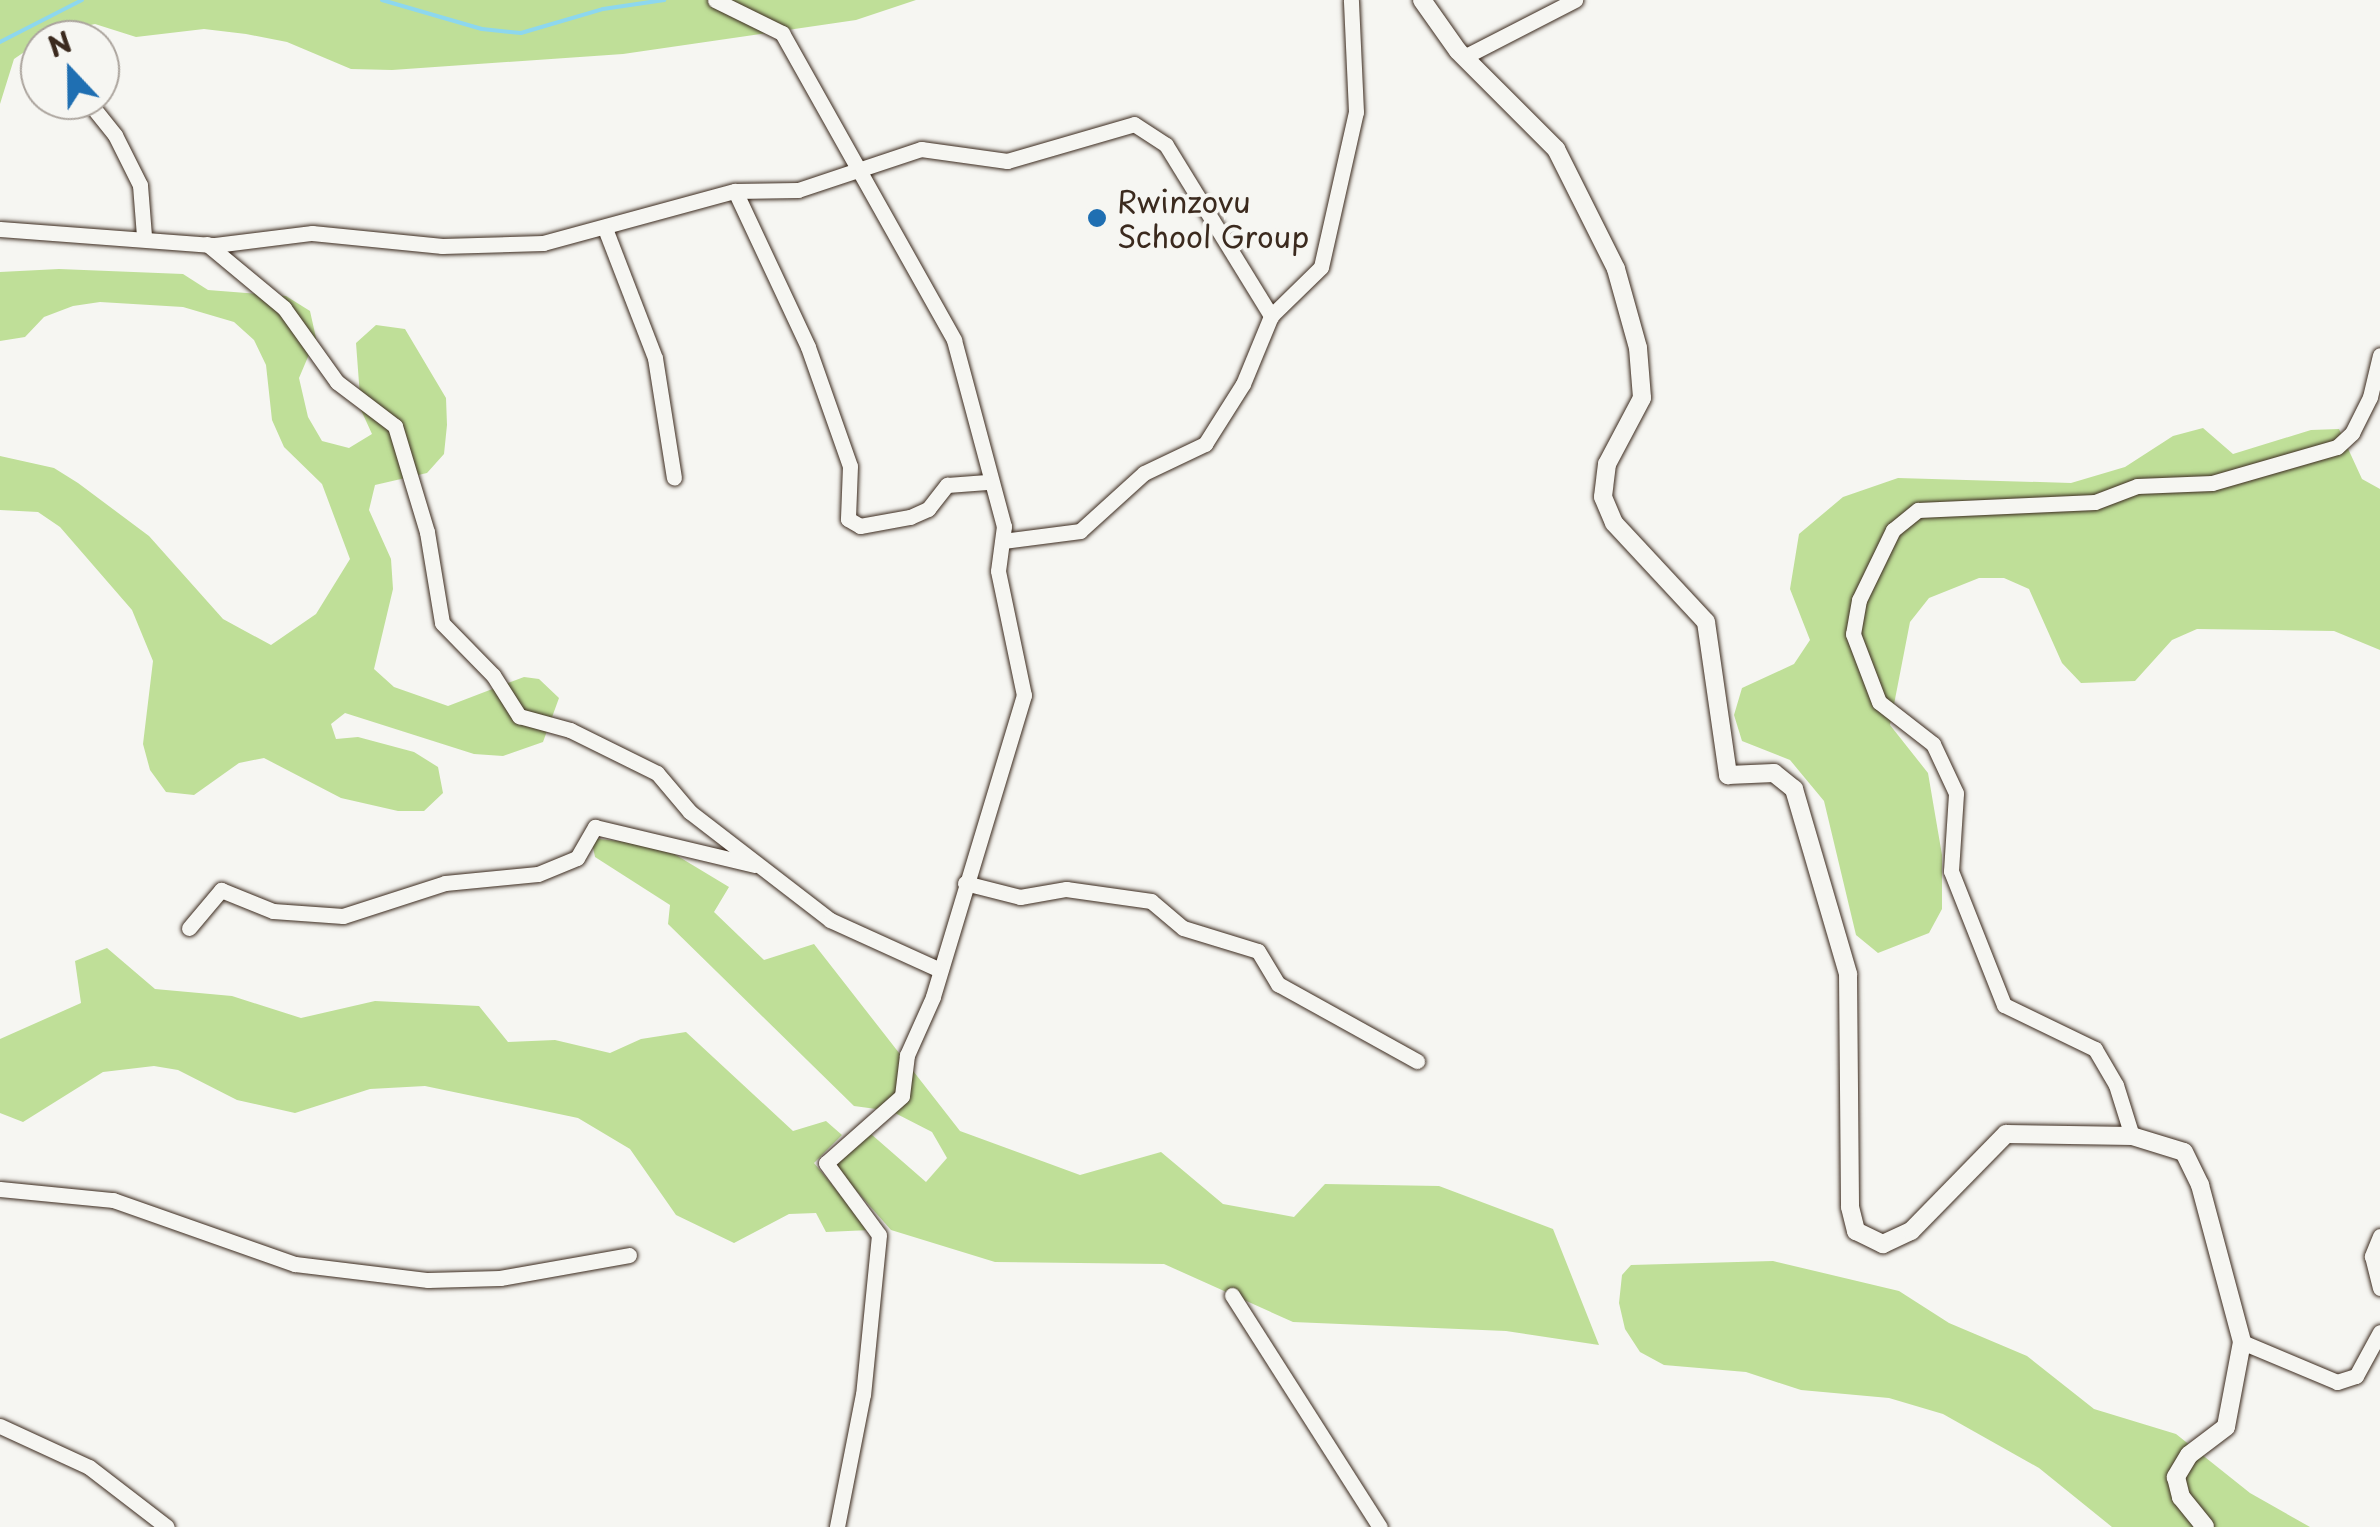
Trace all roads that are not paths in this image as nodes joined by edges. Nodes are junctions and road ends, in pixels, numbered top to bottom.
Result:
1 (715, 0) edge
2 (1350, 0) edge
3 (1422, 0) edge
4 (1576, 0) edge
5 (1464, 57) junction
6 (104, 120) edge
7 (856, 168) junction
8 (736, 191) junction
9 (0, 230) edge
10 (606, 231) junction
11 (144, 236) junction
12 (206, 244) junction
13 (1271, 316) junction
14 (2380, 356) edge
15 (674, 478) dead end
16 (988, 482) junction
17 (1004, 541) junction
18 (759, 865) junction
19 (965, 884) junction
20 (189, 928) dead end
21 (940, 970) junction
22 (1417, 1061) dead end
23 (2132, 1136) junction
24 (0, 1189) edge
25 (2380, 1236) edge
26 (629, 1255) dead end
27 (2380, 1288) edge
28 (1232, 1295) dead end
29 (2380, 1332) edge
30 (2242, 1342) junction
31 (0, 1426) edge
32 (168, 1527) edge
33 (837, 1527) edge
34 (1380, 1527) edge
35 (2205, 1527) edge

1 - 7 street
2 - 13 street
3 - 5 main road
4 - 5 street
5 - 23 main road
6 - 11 street
7 - 8 street
7 - 13 street
7 - 16 street
8 - 10 street
8 - 16 street
9 - 11 street
10 - 12 street
10 - 15 street
11 - 12 street
12 - 18 street
13 - 17 street
14 - 23 street
16 - 17 street
17 - 19 street
18 - 20 street
18 - 21 street
19 - 21 street
19 - 22 street
21 - 33 street
23 - 30 main road
24 - 26 street
25 - 27 street
28 - 34 street
29 - 30 street
30 - 35 main road
31 - 32 street

